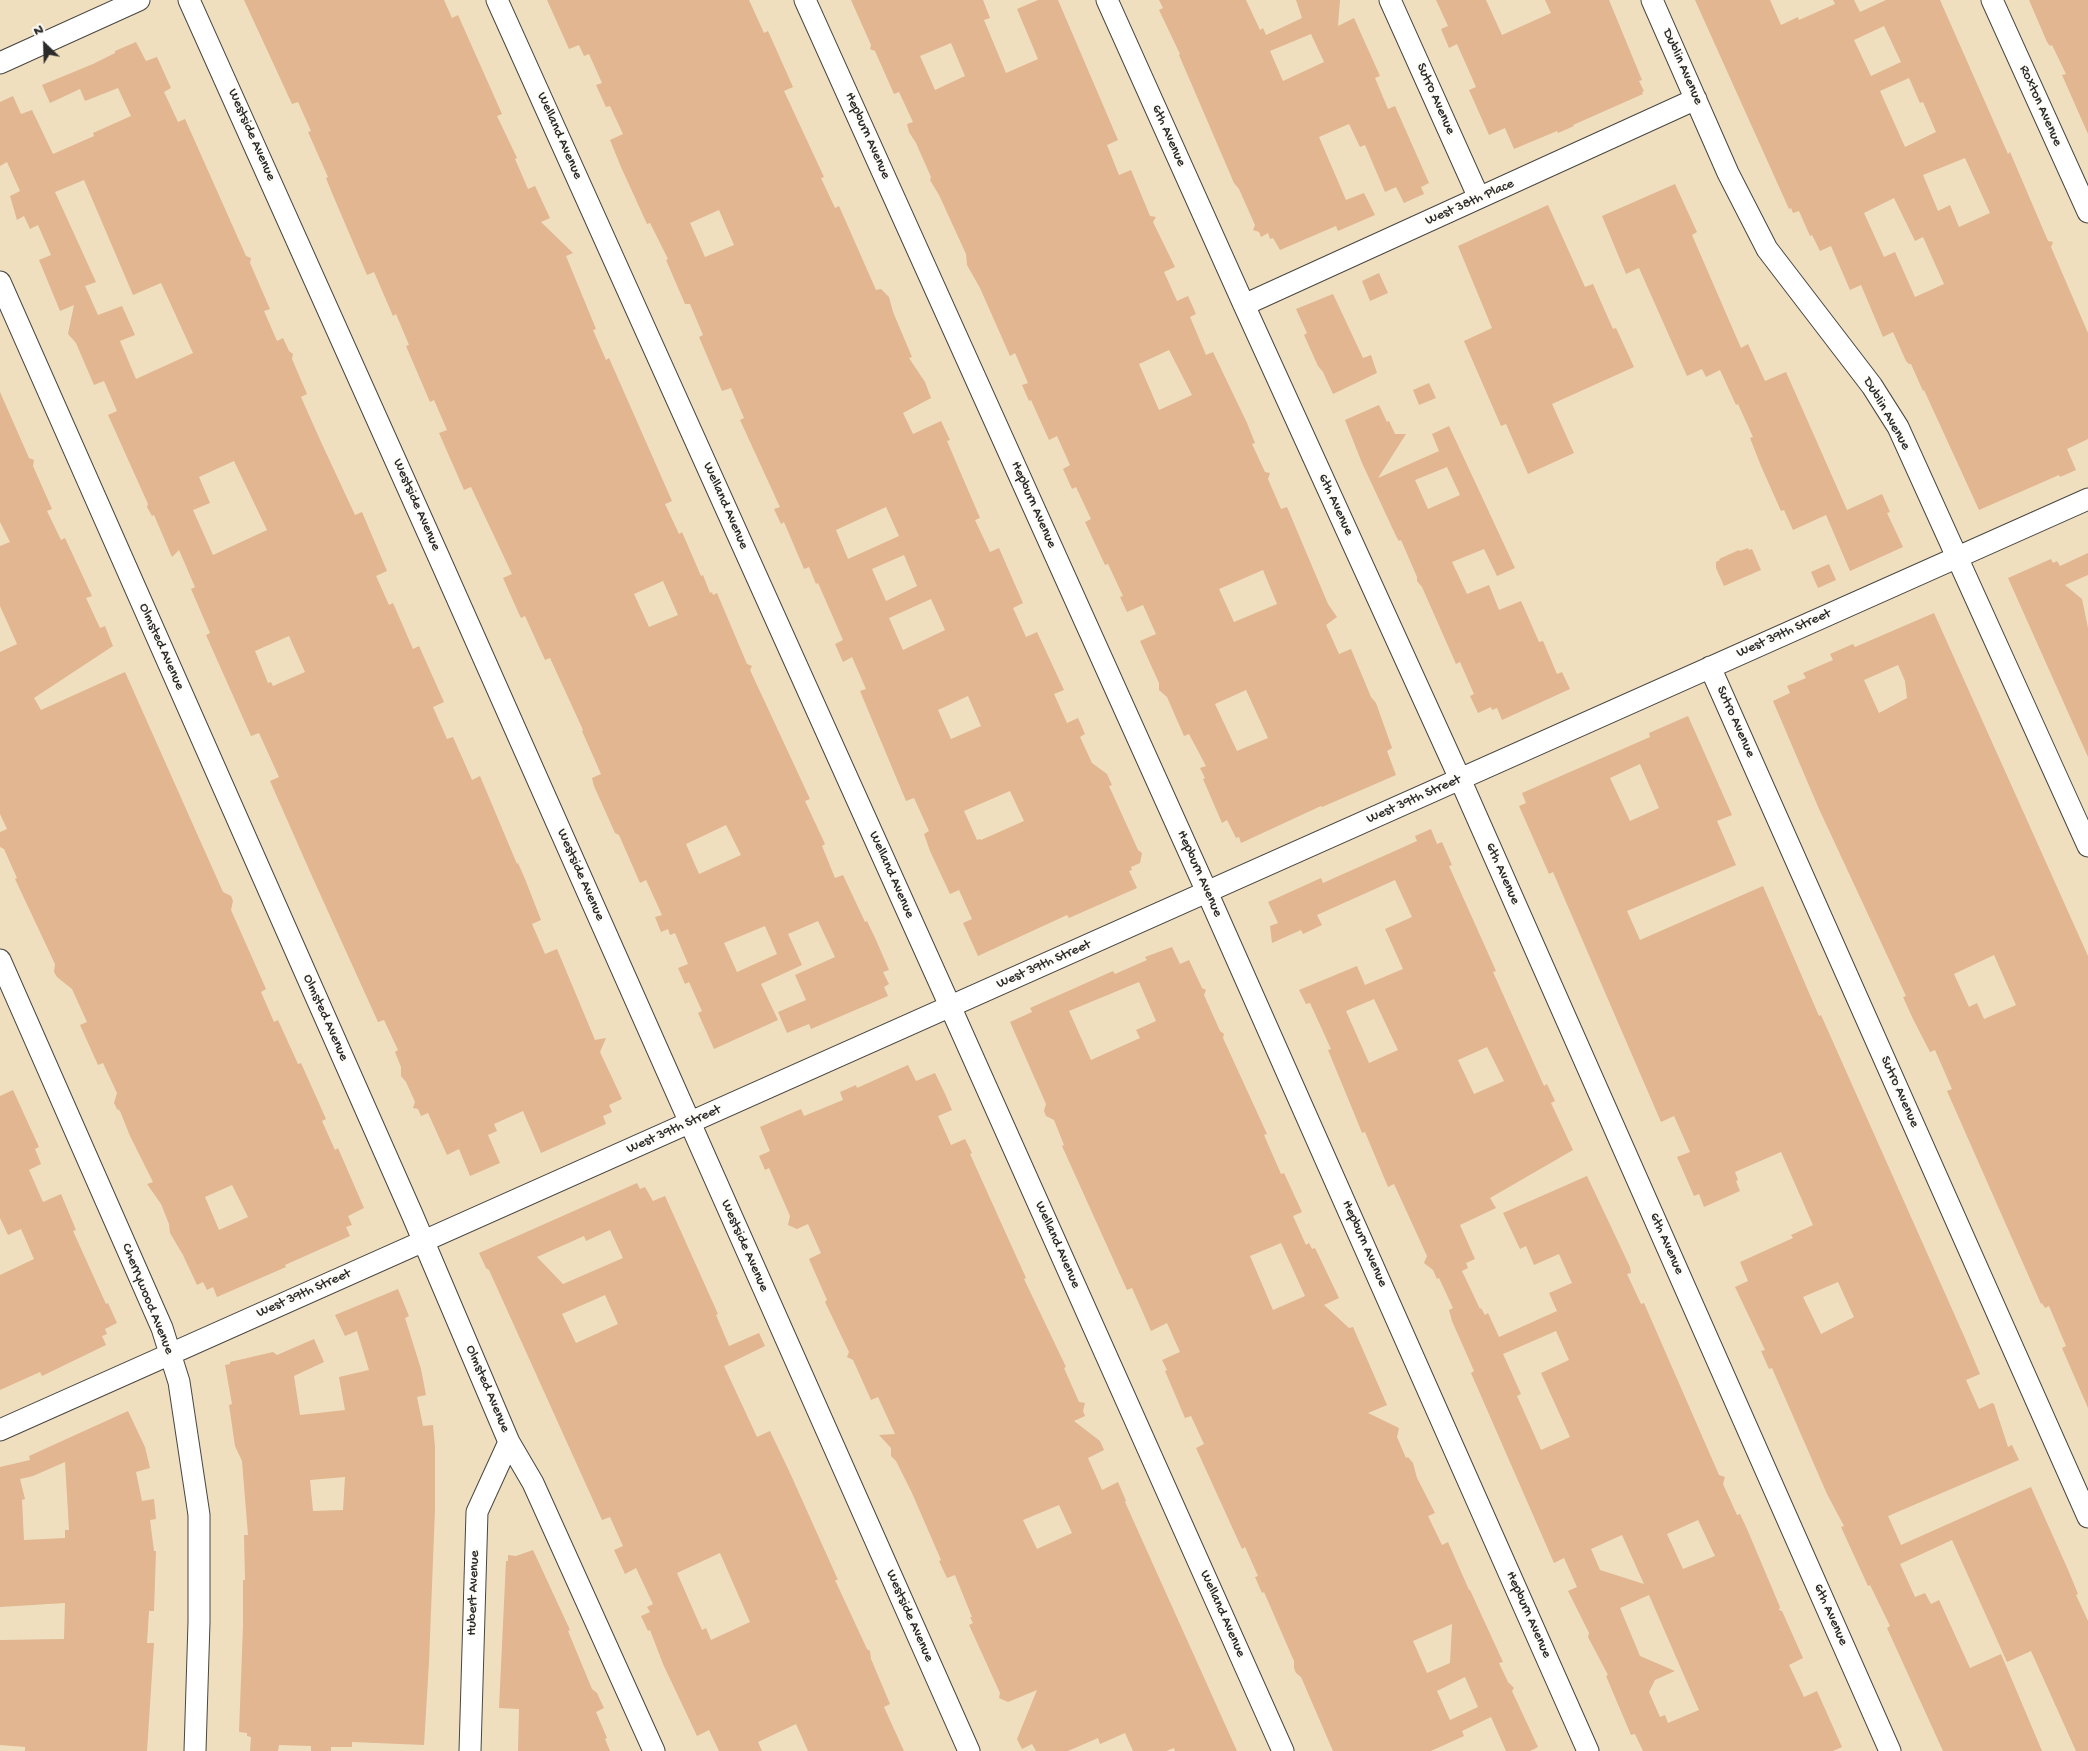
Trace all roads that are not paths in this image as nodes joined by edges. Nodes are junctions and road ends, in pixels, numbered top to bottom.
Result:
1 (139, 0) edge
2 (190, 0) edge
3 (497, 0) edge
4 (805, 0) edge
5 (1107, 0) edge
6 (1390, 0) edge
7 (1652, 0) edge
8 (1992, 0) edge
9 (0, 63) edge
10 (1696, 99) junction
11 (1480, 198) junction
12 (2088, 212) edge
13 (0, 282) edge
14 (1244, 305) junction
15 (2088, 499) edge
16 (1957, 557) junction
17 (1710, 667) junction
18 (1460, 779) junction
19 (2088, 846) edge
20 (1208, 892) junction
21 (0, 960) edge
22 (950, 1006) junction
23 (689, 1123) junction
24 (424, 1241) junction
25 (170, 1354) junction
26 (0, 1430) edge
27 (509, 1442) junction
28 (2088, 1517) edge
29 (195, 1751) edge
30 (470, 1751) edge
31 (654, 1751) edge
32 (969, 1751) edge
33 (1283, 1751) edge
34 (1588, 1751) edge
35 (1890, 1751) edge

1 - 9 street
2 - 23 street, Westside Avenue
3 - 22 street, Welland Avenue
4 - 20 street, Hepburn Avenue
5 - 14 street, 6th Avenue
6 - 11 street, Sutro Avenue
7 - 10 street, Dublin Avenue
8 - 12 street, Roxton Avenue
10 - 11 street, West 38th Place
10 - 16 street, Dublin Avenue
11 - 14 street, West 38th Place
13 - 24 street, Olmsted Avenue
14 - 18 street, 6th Avenue
15 - 16 street, West 39th Street
16 - 17 street, West 39th Street
16 - 19 street, Dublin Avenue
17 - 18 street, West 39th Street
17 - 28 street, Sutro Avenue
18 - 20 street, West 39th Street
18 - 35 street, 6th Avenue
20 - 22 street, West 39th Street
20 - 34 street, Hepburn Avenue
21 - 25 street, Cherrywood Avenue
22 - 23 street, West 39th Street
22 - 33 street, Welland Avenue
23 - 24 street, West 39th Street
23 - 32 street, Westside Avenue
24 - 25 street, West 39th Street
24 - 27 street, Olmsted Avenue
25 - 26 street, West 39th Street
25 - 29 street, Cherrywood Avenue
27 - 30 street, Hubert Avenue
27 - 31 street, Olmsted Avenue

